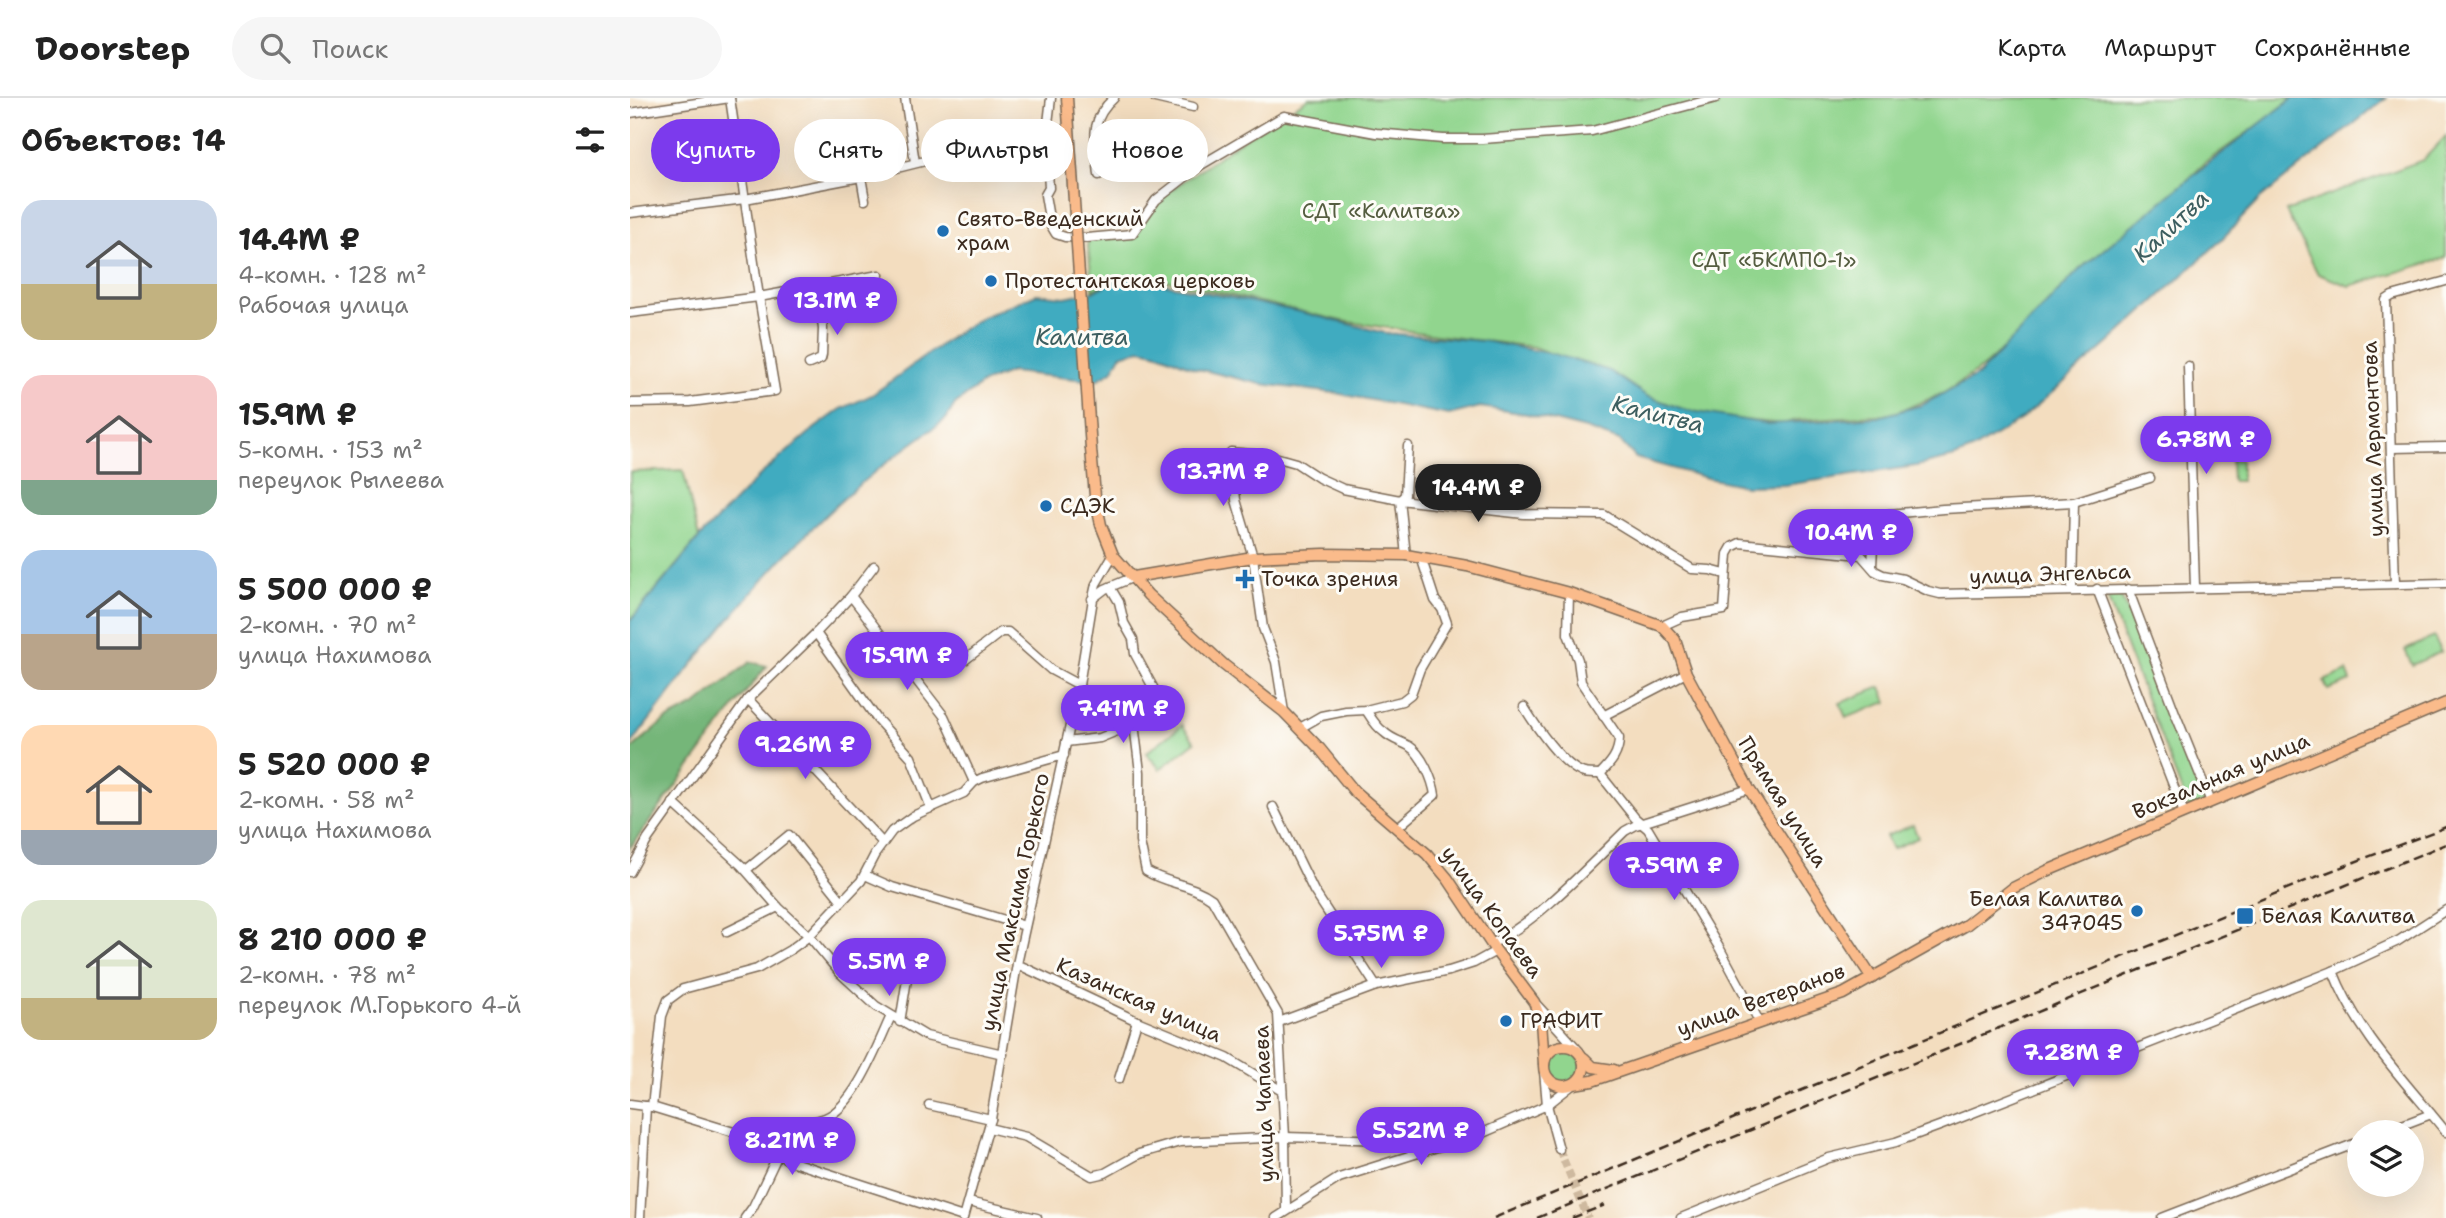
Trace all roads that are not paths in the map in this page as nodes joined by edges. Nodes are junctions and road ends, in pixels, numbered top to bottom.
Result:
1 (730, 98) edge
2 (905, 98) edge
3 (1051, 98) edge
4 (1067, 98) edge
5 (1114, 98) edge
6 (1155, 98) edge
7 (1716, 98) edge
8 (1194, 107) dead end
9 (630, 113) edge
10 (1097, 119) edge
11 (921, 161) edge
12 (915, 162) junction
13 (907, 164) edge
14 (834, 182) edge
15 (861, 182) edge
16 (745, 199) junction
17 (864, 200) dead end
18 (630, 213) edge
19 (879, 275) dead end
20 (2446, 281) edge
21 (818, 286) junction
22 (759, 297) junction
23 (630, 313) edge
24 (808, 364) dead end
25 (2188, 366) dead end
26 (630, 403) edge
27 (1408, 446) dead end
28 (2446, 447) edge
29 (2390, 448) junction
30 (2150, 478) dead end
31 (1400, 500) junction
32 (2074, 502) junction
33 (1113, 555) junction
34 (1406, 555) junction
35 (1253, 557) junction
36 (1421, 557) junction
37 (874, 566) dead end
38 (1872, 566) junction
39 (1725, 574) junction
40 (1134, 577) junction
41 (2446, 583) edge
42 (2395, 584) junction
43 (1110, 587) junction
44 (2194, 587) junction
45 (2072, 589) junction
46 (2097, 589) junction
47 (2128, 589) junction
48 (1569, 593) junction
49 (851, 596) junction
50 (1092, 599) junction
51 (1662, 626) junction
52 (816, 633) junction
53 (965, 660) dead end
54 (1686, 673) junction
55 (1079, 685) junction
56 (748, 699) junction
57 (2446, 703) edge
58 (1524, 707) dead end
59 (1366, 710) junction
60 (1284, 712) junction
61 (1603, 716) junction
62 (1134, 724) junction
63 (1300, 728) junction
64 (1066, 742) junction
65 (1064, 755) junction
66 (1600, 774) junction
67 (974, 782) junction
68 (1749, 789) junction
69 (2211, 802) junction
70 (673, 803) junction
71 (931, 807) junction
72 (1273, 807) dead end
73 (2184, 813) junction
74 (1643, 825) junction
75 (1397, 828) junction
76 (883, 843) junction
77 (746, 870) junction
78 (630, 872) edge
79 (865, 874) junction
80 (2013, 888) joint
81 (842, 901) junction
82 (778, 907) junction
83 (2446, 910) edge
84 (1025, 926) junction
85 (727, 932) dead end
86 (809, 936) junction
87 (1494, 947) junction
88 (1017, 964) junction
89 (2333, 971) junction
90 (1872, 978) junction
91 (906, 979) dead end
92 (1376, 986) junction
93 (1534, 1002) junction
94 (891, 1016) junction
95 (1138, 1021) junction
96 (900, 1022) junction
97 (1279, 1022) junction
98 (1760, 1023) junction
99 (1003, 1054) junction
100 (1581, 1054) junction
101 (1544, 1068) junction
102 (1622, 1070) junction
103 (1119, 1079) dead end
104 (1573, 1085) junction
105 (1282, 1091) junction
106 (630, 1104) edge
107 (929, 1105) dead end
108 (1547, 1105) junction
109 (649, 1106) junction
110 (2431, 1114) junction
111 (991, 1119) junction
112 (2415, 1120) edge
113 (989, 1128) junction
114 (2446, 1132) edge
115 (1285, 1137) junction
116 (1389, 1140) dead end
117 (2347, 1147) edge
118 (1559, 1149) tunnel mouth
119 (779, 1153) junction
120 (968, 1202) junction
121 (1286, 1210) junction
122 (963, 1217) edge
123 (640, 1218) edge
124 (745, 1218) edge
125 (1037, 1218) edge
126 (1276, 1218) edge
127 (1681, 1218) edge
128 (2162, 1218) edge

1 - 9 street
1 - 16 street
2 - 12 street
3 - 7 street
4 - 33 main road, bridge
5 - 10 street
6 - 8 street
11 - 12 street
12 - 13 street
14 - 16 street
15 - 17 street
16 - 18 street
16 - 22 street
19 - 21 street
20 - 29 street, улица Лермонтова
21 - 22 street
21 - 24 street
22 - 23 street
22 - 26 street
25 - 44 street
27 - 31 street
28 - 29 street
29 - 42 street, улица Лермонтова
30 - 32 street
31 - 34 street
31 - 35 street
31 - 39 street
32 - 38 street
32 - 45 street
33 - 40 main road, улица Копаева
33 - 50 street, улица Максима Горького
34 - 35 main road
34 - 36 main road
35 - 40 main road
35 - 60 street
36 - 48 main road
36 - 59 street
37 - 49 street
38 - 39 street, улица Энгельса
38 - 45 street, улица Энгельса
39 - 51 street, улица Энгельса
40 - 43 street
40 - 60 main road, улица Копаева
41 - 42 street, улица Энгельса
42 - 44 street, улица Энгельса
43 - 50 street
43 - 62 street
44 - 47 street, улица Энгельса
45 - 46 street, улица Энгельса
46 - 47 street, улица Энгельса
46 - 73 street
47 - 69 street
48 - 51 main road
48 - 61 street
49 - 52 street
49 - 67 street
50 - 55 street, улица Максима Горького
51 - 54 main road, Прямая улица
52 - 56 street
52 - 71 street
53 - 55 street
54 - 61 street
54 - 68 main road, Прямая улица
55 - 64 street, улица Максима Горького
56 - 70 street
56 - 76 street
57 - 69 main road, Вокзальная улица
58 - 66 street
59 - 63 street
59 - 75 street
60 - 63 main road, улица Копаева
61 - 66 street
62 - 64 street
62 - 97 street, улица Чапаева
63 - 75 main road, улица Копаева
64 - 65 street, улица Максима Горького
65 - 67 street
65 - 84 street, улица Максима Горького
66 - 74 street
67 - 71 street
68 - 74 street
68 - 90 main road, Прямая улица
69 - 73 main road, Вокзальная улица
70 - 77 street
70 - 78 street
71 - 76 street
72 - 92 street
73 - 80 main road, Вокзальная улица
74 - 87 street
74 - 98 street
75 - 87 main road, улица Копаева
76 - 79 street
77 - 81 street
77 - 82 street
79 - 81 street
79 - 84 street
80 - 90 main road, улица Ветеранов
81 - 86 street
82 - 85 street
82 - 86 street
83 - 89 street
84 - 88 street, улица Максима Горького
86 - 94 street
86 - 109 street
87 - 92 street
87 - 93 main road, улица Копаева
88 - 95 street, Казанская улица
88 - 99 street, улица Максима Горького
89 - 110 street
89 - 127 street
90 - 98 main road, улица Ветеранов
91 - 96 street
92 - 97 street
93 - 100 street
93 - 101 main road, улица Копаева
94 - 96 street
94 - 119 street
95 - 103 street
95 - 105 street, Казанская улица
96 - 99 street
97 - 105 street, улица Чапаева
98 - 102 main road, улица Ветеранов
99 - 111 street, улица Максима Горького
100 - 101 main road
100 - 102 main road
100 - 104 main road
101 - 104 main road
101 - 108 street
102 - 104 main road, улица Ветеранов
104 - 108 street
105 - 115 street, улица Чапаева
106 - 109 street
107 - 111 street
108 - 118 street
108 - 121 street
109 - 119 street
109 - 123 street
110 - 112 street
110 - 114 street
111 - 113 street, улица Максима Горького
113 - 115 street
113 - 120 street, улица Максима Горького
115 - 116 street
115 - 121 street, улица Чапаева
117 - 128 street
119 - 122 street
119 - 124 street
120 - 122 street, улица Максима Горького
120 - 125 street
121 - 126 street

